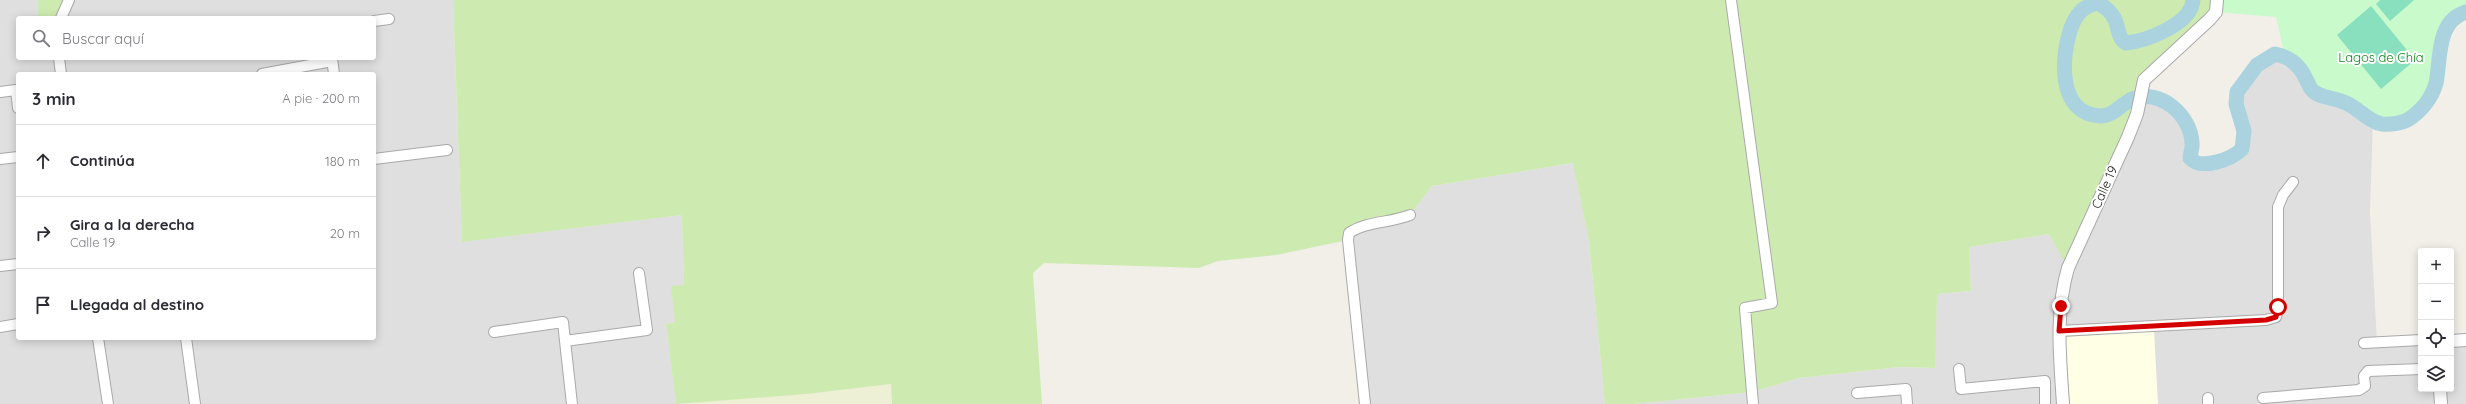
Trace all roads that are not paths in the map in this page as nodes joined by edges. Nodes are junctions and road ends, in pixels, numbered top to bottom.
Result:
1 (69, 0) edge
2 (1731, 0) edge
3 (2217, 0) edge
4 (62, 16) edge
5 (389, 19) dead end
6 (376, 21) edge
7 (59, 60) edge
8 (332, 60) edge
9 (61, 72) edge
10 (272, 72) edge
11 (334, 72) edge
12 (16, 90) edge
13 (0, 92) edge
14 (447, 150) dead end
15 (16, 157) edge
16 (0, 159) edge
17 (376, 159) edge
18 (2294, 182) dead end
19 (1410, 215) dead end
20 (16, 264) edge
21 (0, 266) edge
22 (639, 273) dead end
23 (16, 324) edge
24 (0, 327) edge
25 (2059, 331) junction
26 (494, 332) dead end
27 (98, 340) edge
28 (186, 340) edge
29 (2418, 340) edge
30 (2466, 340) edge
31 (565, 341) junction
32 (2454, 341) edge
33 (2364, 343) dead end
34 (1959, 369) dead end
35 (2418, 369) edge
36 (2440, 392) edge
37 (1857, 393) dead end
38 (2264, 398) dead end
39 (108, 404) edge
40 (195, 404) edge
41 (572, 404) edge
42 (1365, 404) edge
43 (1753, 404) edge
44 (1906, 404) edge
45 (2045, 404) edge
46 (2063, 404) edge
47 (2441, 404) edge

1 - 4 street
2 - 43 street
3 - 25 street, Calle 19
5 - 6 street
7 - 9 street
8 - 10 street
8 - 11 street
12 - 13 street
14 - 17 street
15 - 16 street
18 - 25 street
19 - 42 street
20 - 21 street
22 - 31 street
23 - 24 street
25 - 46 street, Calle 19
26 - 31 street
27 - 39 street
28 - 40 street
29 - 33 street
30 - 32 street
31 - 41 street
34 - 45 street
35 - 38 street
36 - 47 street
37 - 44 street

